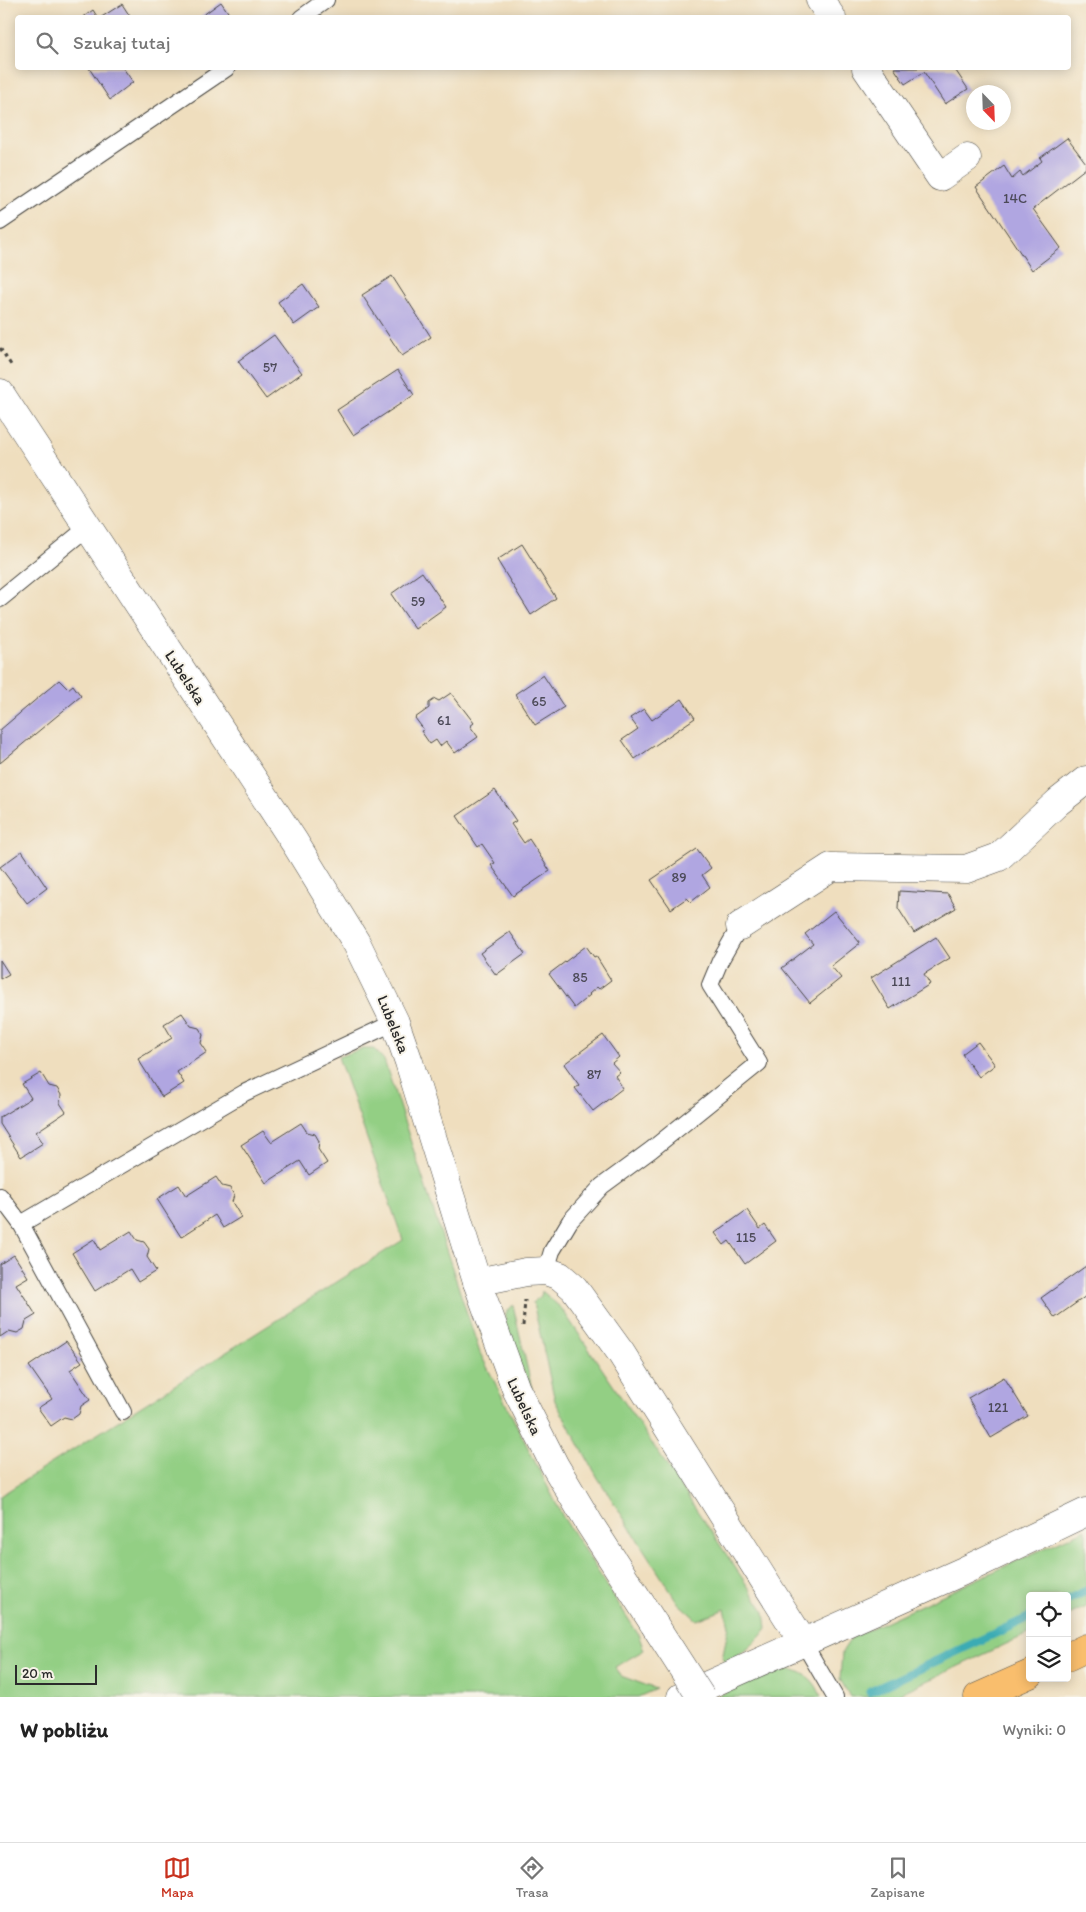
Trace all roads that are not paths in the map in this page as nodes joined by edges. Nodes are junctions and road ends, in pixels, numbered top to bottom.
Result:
1 (326, 0) edge
2 (820, 0) edge
3 (304, 15) edge
4 (830, 15) edge
5 (224, 70) edge
6 (867, 70) edge
7 (968, 158) dead end
8 (0, 222) edge
9 (0, 393) edge
10 (88, 526) junction
11 (0, 599) edge
12 (1086, 780) edge
13 (740, 926) joint
14 (394, 1022) junction
15 (0, 1196) edge
16 (21, 1224) junction
17 (546, 1271) junction
18 (477, 1282) junction
19 (123, 1412) dead end
20 (1086, 1512) edge
21 (804, 1642) junction
22 (1086, 1648) edge
23 (1071, 1655) edge
24 (1026, 1676) edge
25 (681, 1697) edge
26 (701, 1697) edge
27 (835, 1697) edge
28 (978, 1697) edge

1 - 3 lane
2 - 4 street
5 - 8 lane
6 - 7 street
9 - 10 street, Lubelska
10 - 11 lane
10 - 14 street, Lubelska
12 - 13 street
13 - 17 lane
14 - 16 lane
14 - 18 street, Lubelska
15 - 16 lane
16 - 19 lane
17 - 18 street
17 - 21 street
18 - 26 street, Lubelska, bridge
20 - 21 street
21 - 25 street
21 - 27 lane
22 - 23 highway
24 - 28 highway

